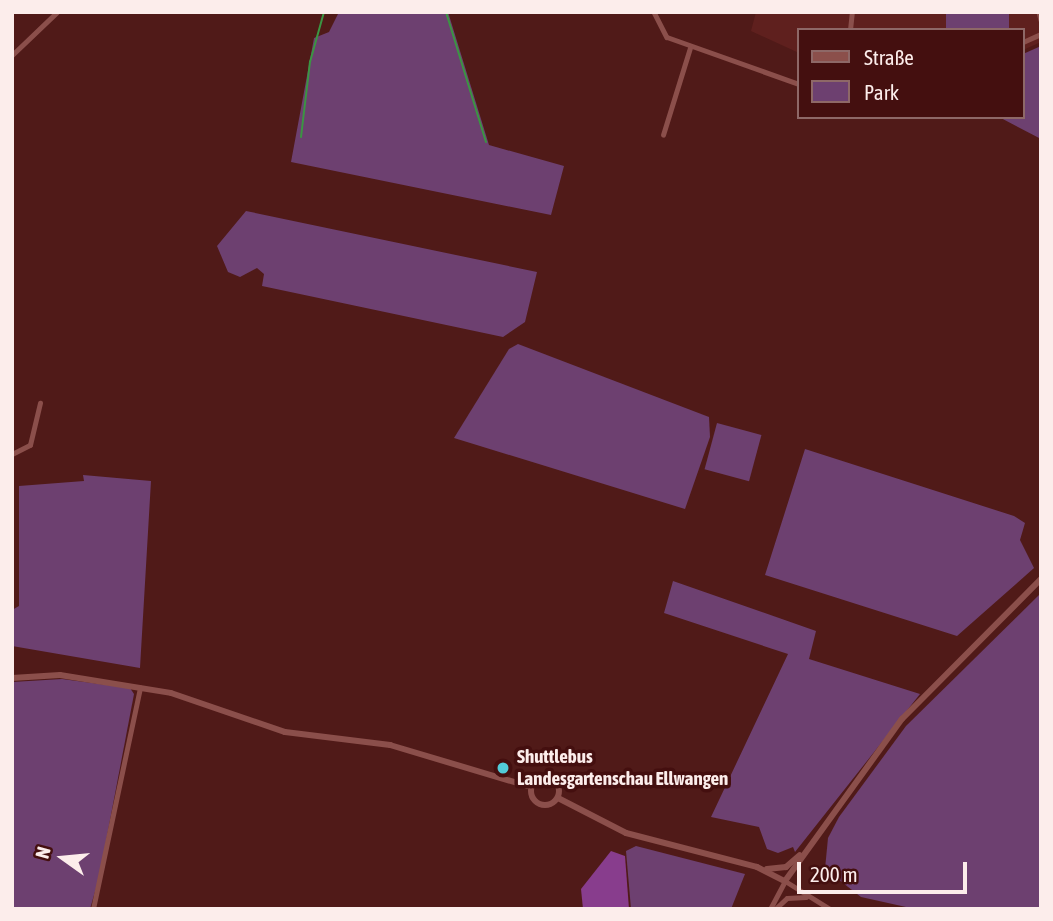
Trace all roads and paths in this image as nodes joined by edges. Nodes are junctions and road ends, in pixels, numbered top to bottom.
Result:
1 (57, 12) edge
2 (654, 12) edge
3 (1039, 12) edge
4 (1041, 20) edge
5 (1041, 34) edge
6 (1025, 41) edge
7 (690, 48) junction
8 (12, 55) edge
9 (797, 83) edge
10 (663, 135) dead end
11 (40, 403) dead end
12 (12, 454) edge
13 (1041, 579) edge
14 (12, 678) edge
15 (140, 687) junction
16 (531, 787) junction
17 (558, 797) junction
18 (805, 851) junction
19 (764, 869) junction
20 (785, 881) junction
21 (815, 901) junction
22 (93, 909) edge
23 (772, 909) edge
24 (830, 909) edge

1 - 8 street
2 - 7 street
3 - 4 street
5 - 6 street
7 - 9 street
7 - 10 street
11 - 12 street
13 - 18 main road
14 - 15 main road
15 - 16 main road
15 - 22 street
16 - 17 main road
16 - 17 main road
17 - 19 main road
18 - 19 main road
18 - 20 main road
19 - 20 main road
20 - 21 street
20 - 23 street
21 - 23 street
21 - 24 street

